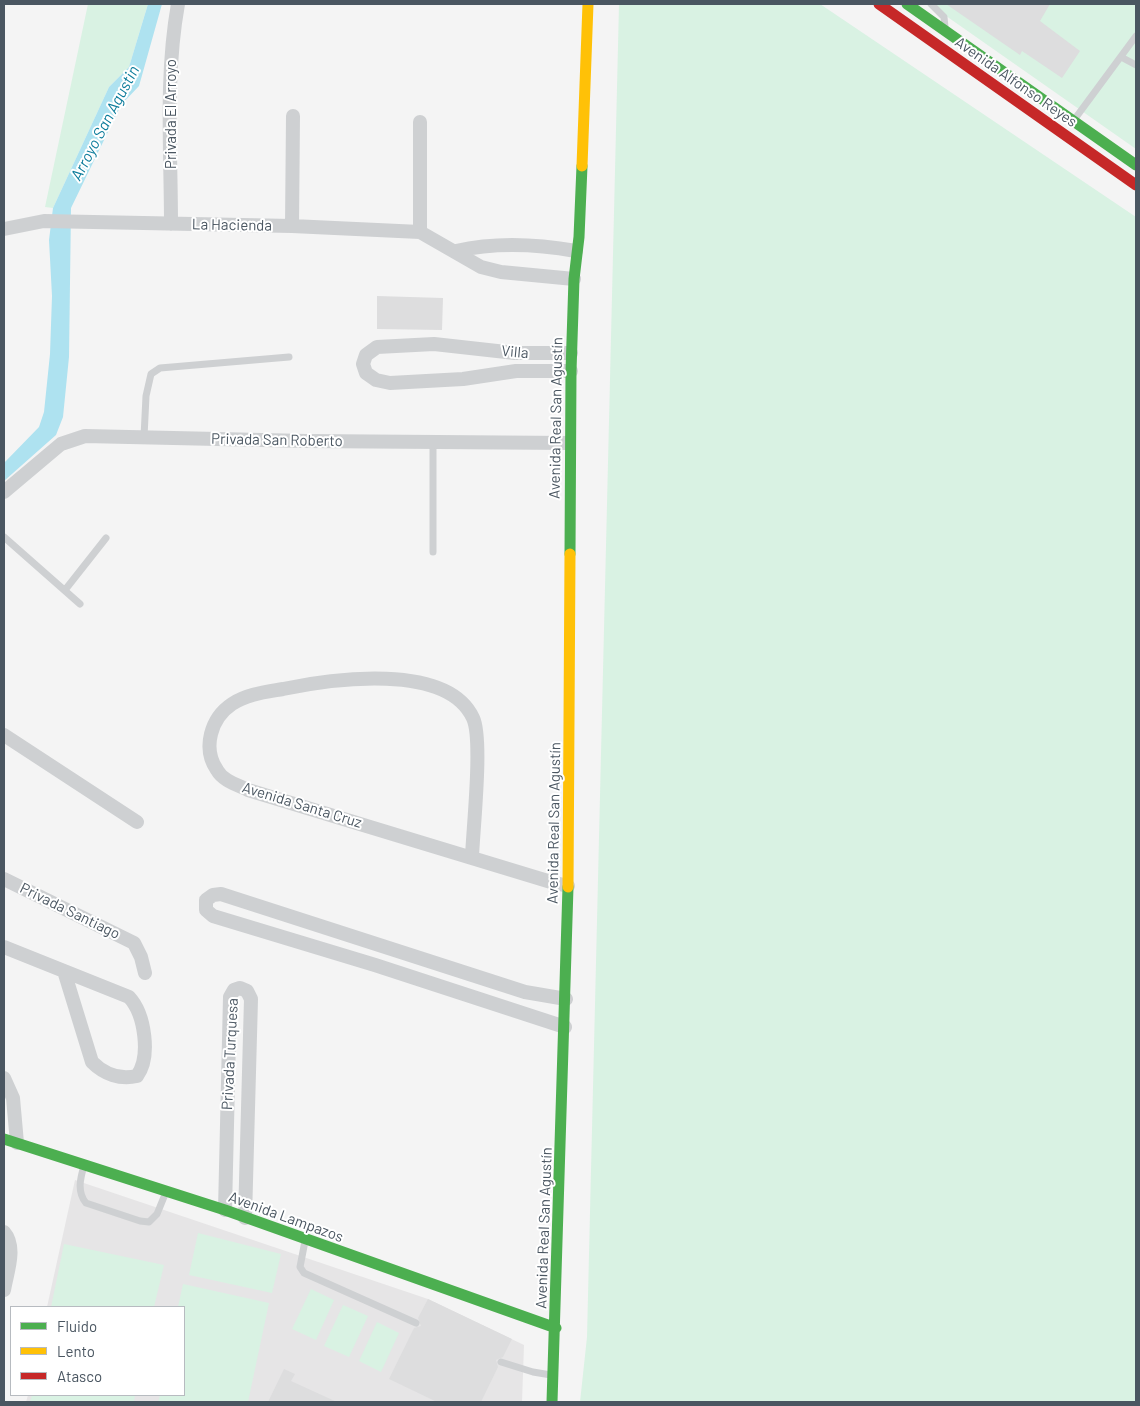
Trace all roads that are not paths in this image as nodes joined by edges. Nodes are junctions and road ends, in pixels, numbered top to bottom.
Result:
1 (178, 4) edge
2 (576, 4) edge
3 (588, 4) edge
4 (878, 4) edge
5 (907, 4) edge
6 (930, 4) edge
7 (944, 30) junction
8 (1136, 36) edge
9 (934, 43) junction
10 (1122, 57) junction
11 (1136, 65) edge
12 (293, 116) dead end
13 (420, 122) dead end
14 (1072, 122) junction
15 (1136, 165) edge
16 (1136, 185) edge
17 (171, 224) junction
18 (292, 226) junction
19 (4, 229) edge
20 (420, 232) junction
21 (577, 248) junction
22 (456, 251) junction
23 (574, 279) junction
24 (488, 350) junction
25 (539, 354) junction
26 (571, 354) junction
27 (289, 357) dead end
28 (539, 370) junction
29 (571, 371) junction
30 (489, 374) junction
31 (144, 437) junction
32 (433, 442) junction
33 (569, 443) junction
34 (4, 492) edge
35 (4, 537) edge
36 (106, 538) dead end
37 (433, 552) dead end
38 (65, 590) junction
39 (80, 604) dead end
40 (4, 735) edge
41 (137, 822) dead end
42 (472, 858) junction
43 (4, 879) edge
44 (568, 886) junction
45 (4, 947) edge
46 (380, 947) junction
47 (375, 964) junction
48 (64, 971) junction
49 (146, 973) dead end
50 (566, 999) junction
51 (565, 1026) junction
52 (4, 1078) edge
53 (228, 1091) junction
54 (248, 1092) junction
55 (10, 1141) edge
56 (84, 1166) junction
57 (166, 1192) junction
58 (225, 1210) junction
59 (245, 1218) junction
60 (4, 1232) edge
61 (305, 1240) junction
62 (4, 1290) edge
63 (416, 1323) dead end
64 (556, 1328) junction
65 (501, 1362) dead end
66 (554, 1376) junction
67 (552, 1402) edge

1 - 17 street, Privada El Arroyo
2 - 21 main road, Avenida Real San Agustín
3 - 21 main road, Avenida Real San Agustín
4 - 9 main road, Avenida Alfonso Reyes
5 - 7 main road, Avenida Alfonso Reyes
6 - 7 lane
7 - 9 lane
7 - 14 main road, Avenida Alfonso Reyes
8 - 10 lane
9 - 16 main road, Avenida Alfonso Reyes
10 - 11 lane
10 - 14 lane
12 - 18 street
13 - 20 street
14 - 15 main road, Avenida Alfonso Reyes
17 - 18 street, La Hacienda
17 - 19 street, La Hacienda
18 - 20 street, La Hacienda
20 - 22 street, La Hacienda
21 - 22 street
21 - 23 main road, Avenida Real San Agustín
22 - 23 street, La Hacienda
23 - 26 main road, Avenida Real San Agustín
24 - 25 street, Villa
24 - 30 street
24 - 30 street, Villa
25 - 26 street, Villa
25 - 28 street
26 - 29 main road, Avenida Real San Agustín
27 - 31 lane
28 - 29 street, Villa
28 - 30 street, Villa
29 - 33 main road, Avenida Real San Agustín
31 - 32 street, Privada San Roberto
31 - 34 street, Privada San Roberto
32 - 33 street, Privada San Roberto
32 - 37 lane
33 - 44 main road, Avenida Real San Agustín
35 - 38 lane
36 - 38 lane
38 - 39 lane
40 - 41 street
42 - 42 street, Avenida Santa Cruz
42 - 44 street, Avenida Santa Cruz
43 - 49 street, Privada Santiago
44 - 50 main road, Avenida Real San Agustín
45 - 48 street
46 - 47 street
46 - 47 street
46 - 50 street
47 - 51 street
48 - 48 street
50 - 51 main road, Avenida Real San Agustín
51 - 64 main road, Avenida Real San Agustín
52 - 55 street
53 - 54 street
53 - 54 street, Privada Turquesa
53 - 58 street, Privada Turquesa
54 - 59 street, Privada Turquesa
55 - 56 main road, Avenida Lampazos
56 - 57 main road, Avenida Lampazos
56 - 57 lane
57 - 58 main road, Avenida Lampazos
58 - 59 main road, Avenida Lampazos
59 - 61 main road, Avenida Lampazos
60 - 62 street
61 - 63 lane
61 - 64 main road, Avenida Lampazos
64 - 66 main road, Avenida Real San Agustín
65 - 66 lane
66 - 67 main road, Avenida Real San Agustín

